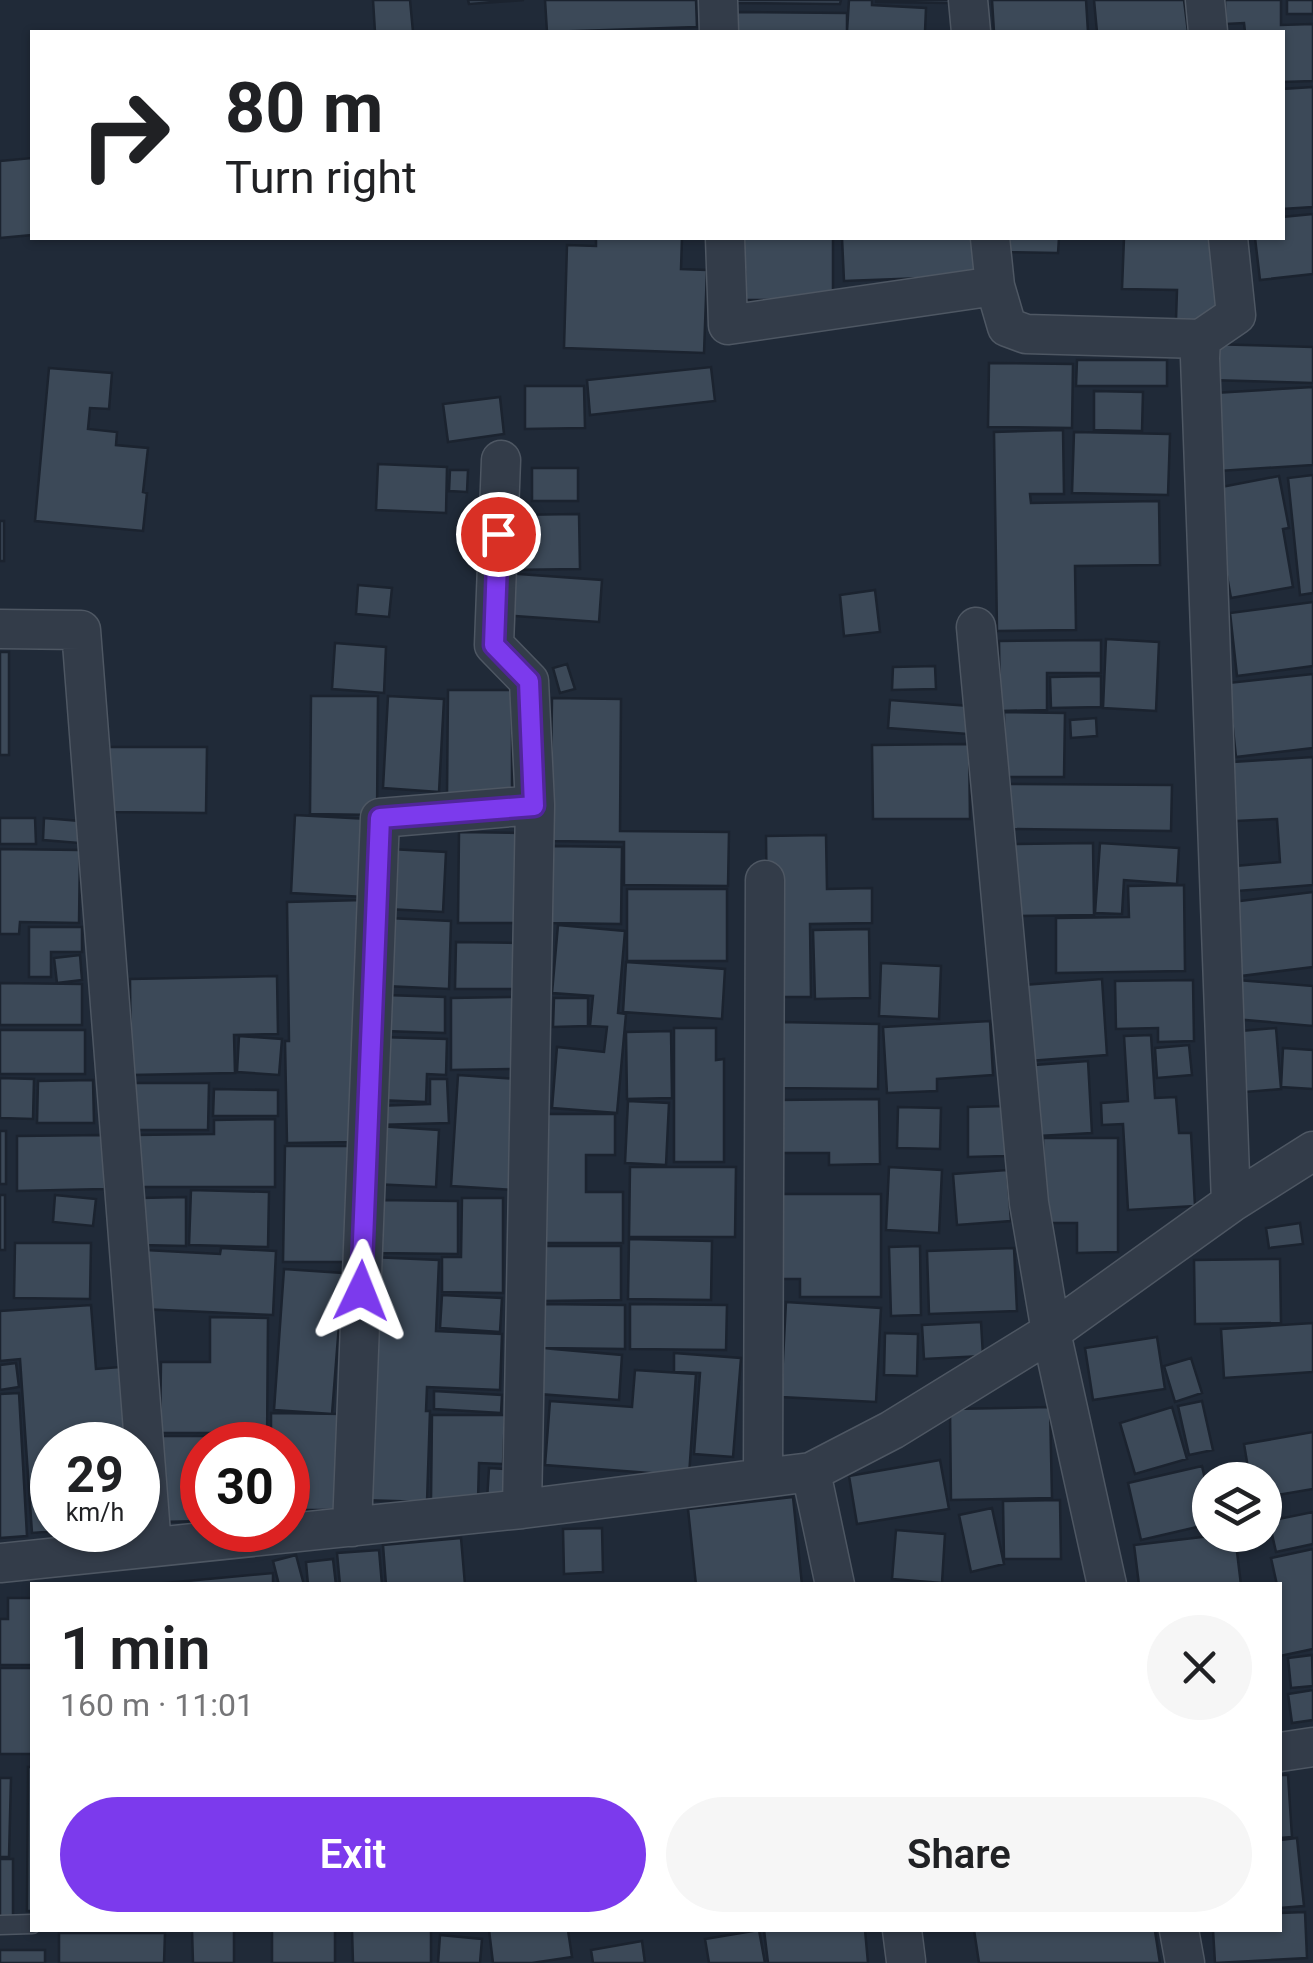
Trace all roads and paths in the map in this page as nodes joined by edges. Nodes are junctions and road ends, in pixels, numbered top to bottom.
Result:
1 (718, 0) edge
2 (968, 0) edge
3 (1205, 0) edge
4 (719, 30) edge
5 (971, 30) edge
6 (1208, 30) edge
7 (725, 240) edge
8 (990, 240) edge
9 (1228, 240) edge
10 (995, 286) junction
11 (1201, 339) junction
12 (501, 460) dead end
13 (976, 627) dead end
14 (0, 629) edge
15 (534, 806) junction
16 (766, 880) dead end
17 (1311, 1164) edge
18 (1232, 1203) junction
19 (1051, 1332) junction
20 (142, 1422) edge
21 (810, 1472) junction
22 (763, 1477) junction
23 (522, 1509) junction
24 (352, 1527) junction
25 (160, 1547) edge
26 (111, 1552) edge
27 (0, 1563) edge
28 (834, 1582) edge
29 (1107, 1582) edge
30 (1313, 1747) edge
31 (1282, 1752) edge
32 (30, 1924) edge
33 (0, 1925) edge
34 (1179, 1932) edge
35 (1185, 1963) edge

1 - 4 street
2 - 5 street
3 - 6 street
7 - 10 street
8 - 10 street
9 - 11 street
10 - 11 street
11 - 18 street
12 - 15 street
13 - 19 street
14 - 20 street
15 - 23 street
15 - 24 street
16 - 22 street
17 - 18 street
18 - 19 street
19 - 21 street
19 - 29 street
21 - 22 street
21 - 28 street
22 - 23 street
23 - 24 street
24 - 25 street
26 - 27 street
30 - 31 street
32 - 33 lane
34 - 35 street

